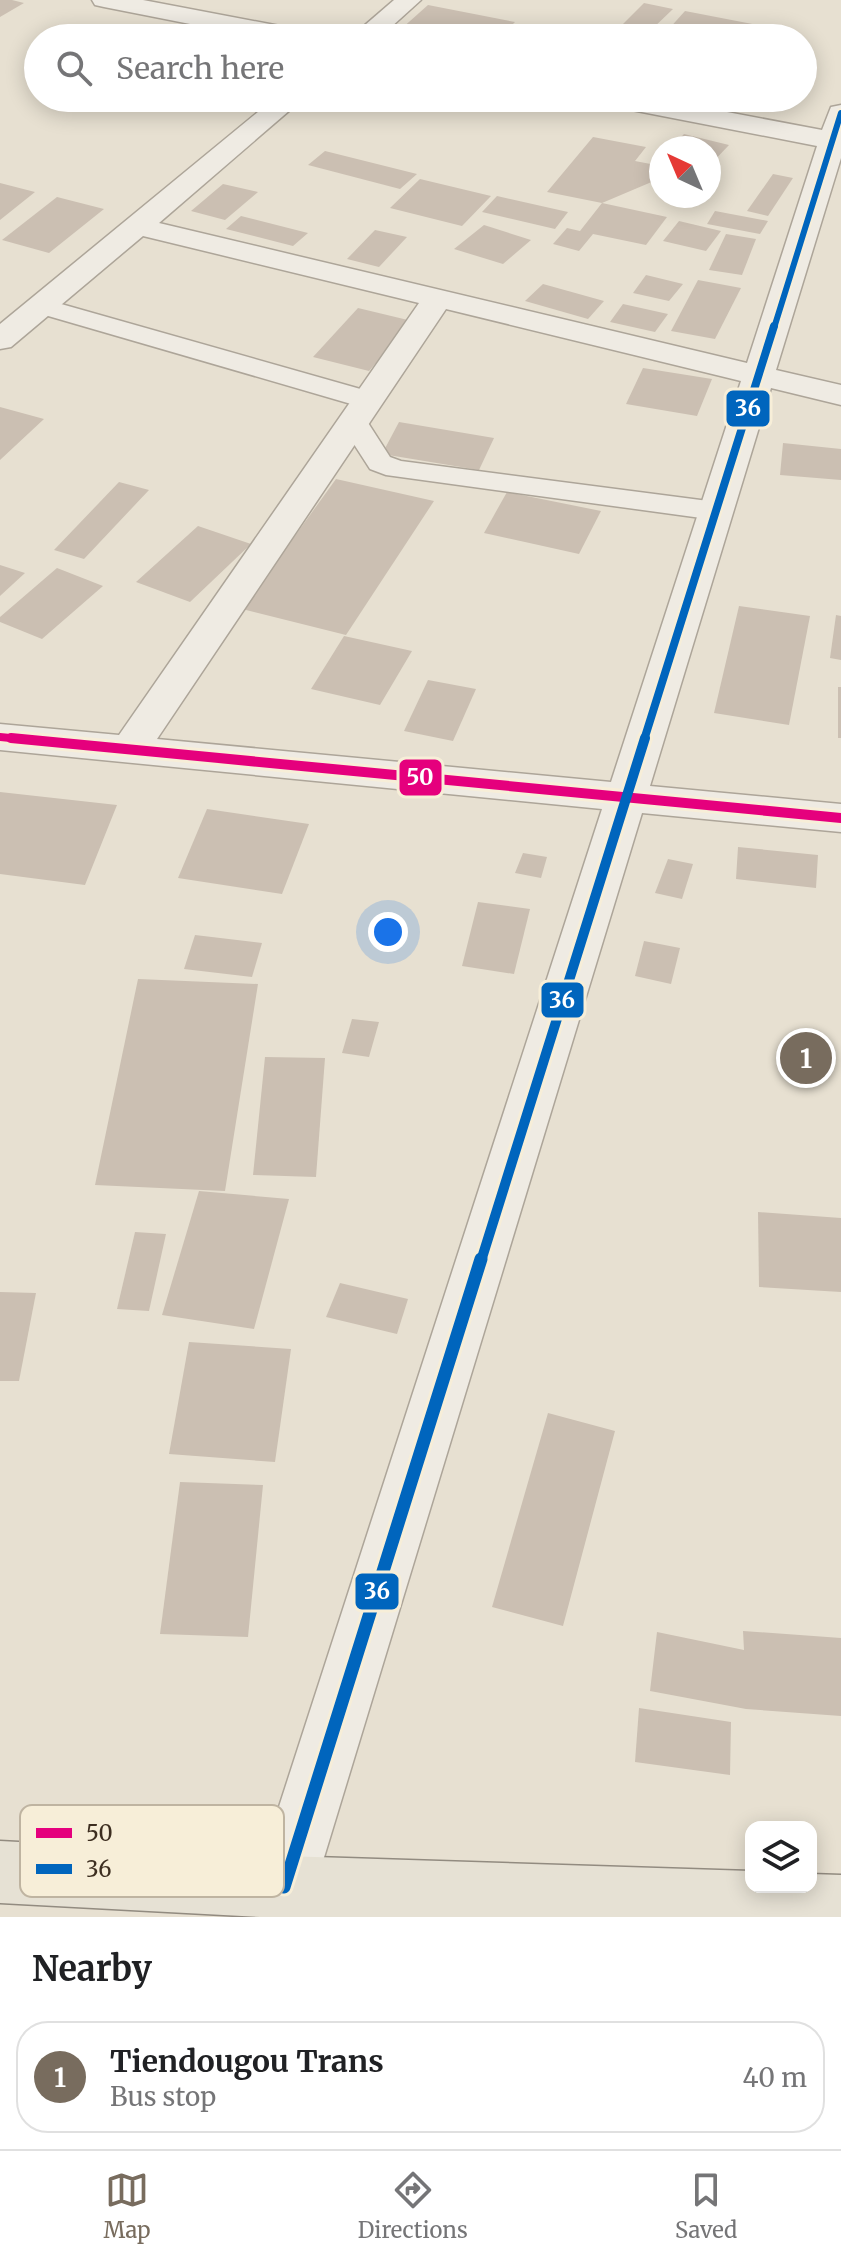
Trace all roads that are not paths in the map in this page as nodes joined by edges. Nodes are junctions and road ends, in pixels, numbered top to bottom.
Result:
1 (104, 0) edge
2 (409, 0) edge
3 (228, 24) edge
4 (380, 24) edge
5 (274, 112) edge
6 (704, 112) edge
7 (838, 132) edge
8 (136, 226) junction
9 (438, 298) junction
10 (40, 306) junction
11 (0, 340) edge
12 (759, 376) junction
13 (841, 395) edge
14 (361, 410) junction
15 (716, 511) junction
16 (0, 737) edge
17 (129, 750) junction
18 (625, 799) junction
19 (841, 818) edge
20 (0, 1872) edge
21 (20, 1873) edge
22 (284, 1887) joint
23 (841, 1906) edge

1 - 3 street
2 - 4 street
5 - 8 street
6 - 7 street
7 - 12 street
8 - 9 street
8 - 10 street
9 - 12 street
9 - 14 street
10 - 11 street
10 - 14 lane
12 - 13 street
12 - 15 street
14 - 15 lane
14 - 17 street
15 - 18 street
16 - 17 street
17 - 18 street
18 - 19 street
18 - 22 street
20 - 21 main road
22 - 23 main road

